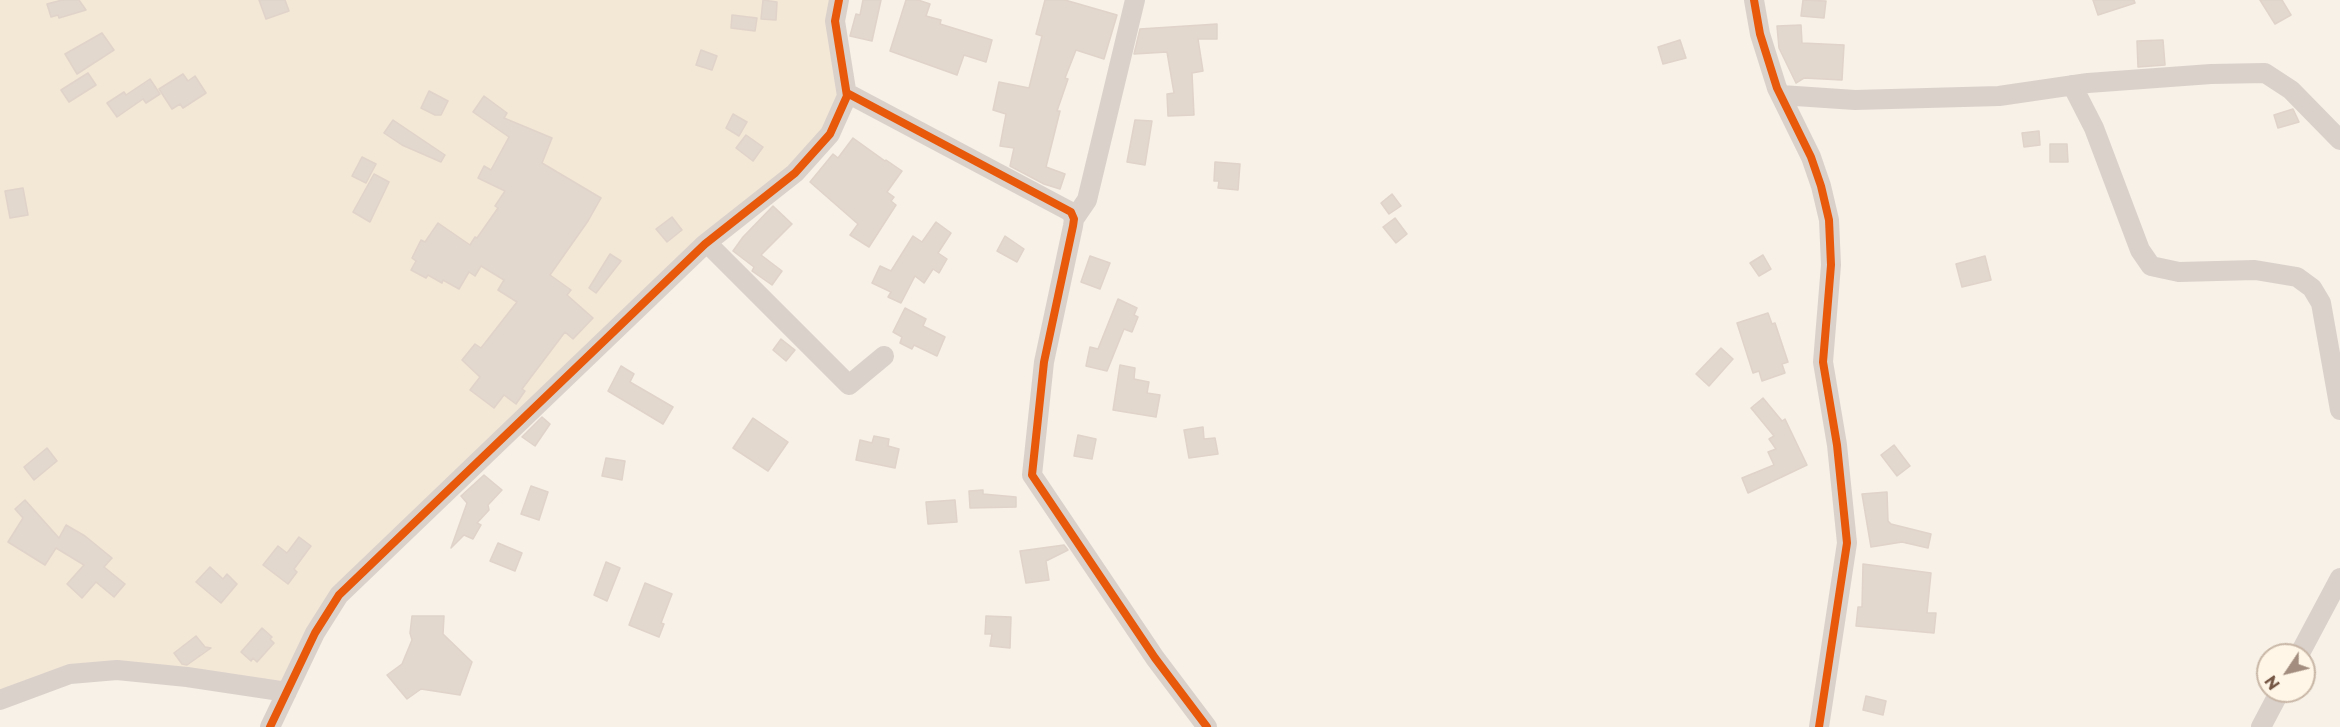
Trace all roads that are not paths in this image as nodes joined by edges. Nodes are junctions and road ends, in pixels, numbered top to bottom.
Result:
1 (839, 0) edge
2 (1135, 0) edge
3 (1754, 0) edge
4 (2072, 85) junction
5 (847, 93) junction
6 (1781, 95) junction
7 (2340, 140) edge
8 (1074, 219) junction
9 (707, 243) junction
10 (884, 356) dead end
11 (2340, 410) edge
12 (2340, 578) edge
13 (2305, 643) edge
14 (287, 692) junction
15 (0, 700) edge
16 (2274, 703) edge
17 (276, 726) edge
18 (1206, 727) edge
19 (1819, 727) edge
20 (2261, 727) edge

1 - 5 street
2 - 8 street
3 - 6 street
4 - 6 street
4 - 7 street
4 - 11 street
5 - 8 street
5 - 9 street
6 - 19 street
8 - 18 street
9 - 10 street
9 - 14 street
12 - 13 street
14 - 15 street
14 - 17 street
16 - 20 street

